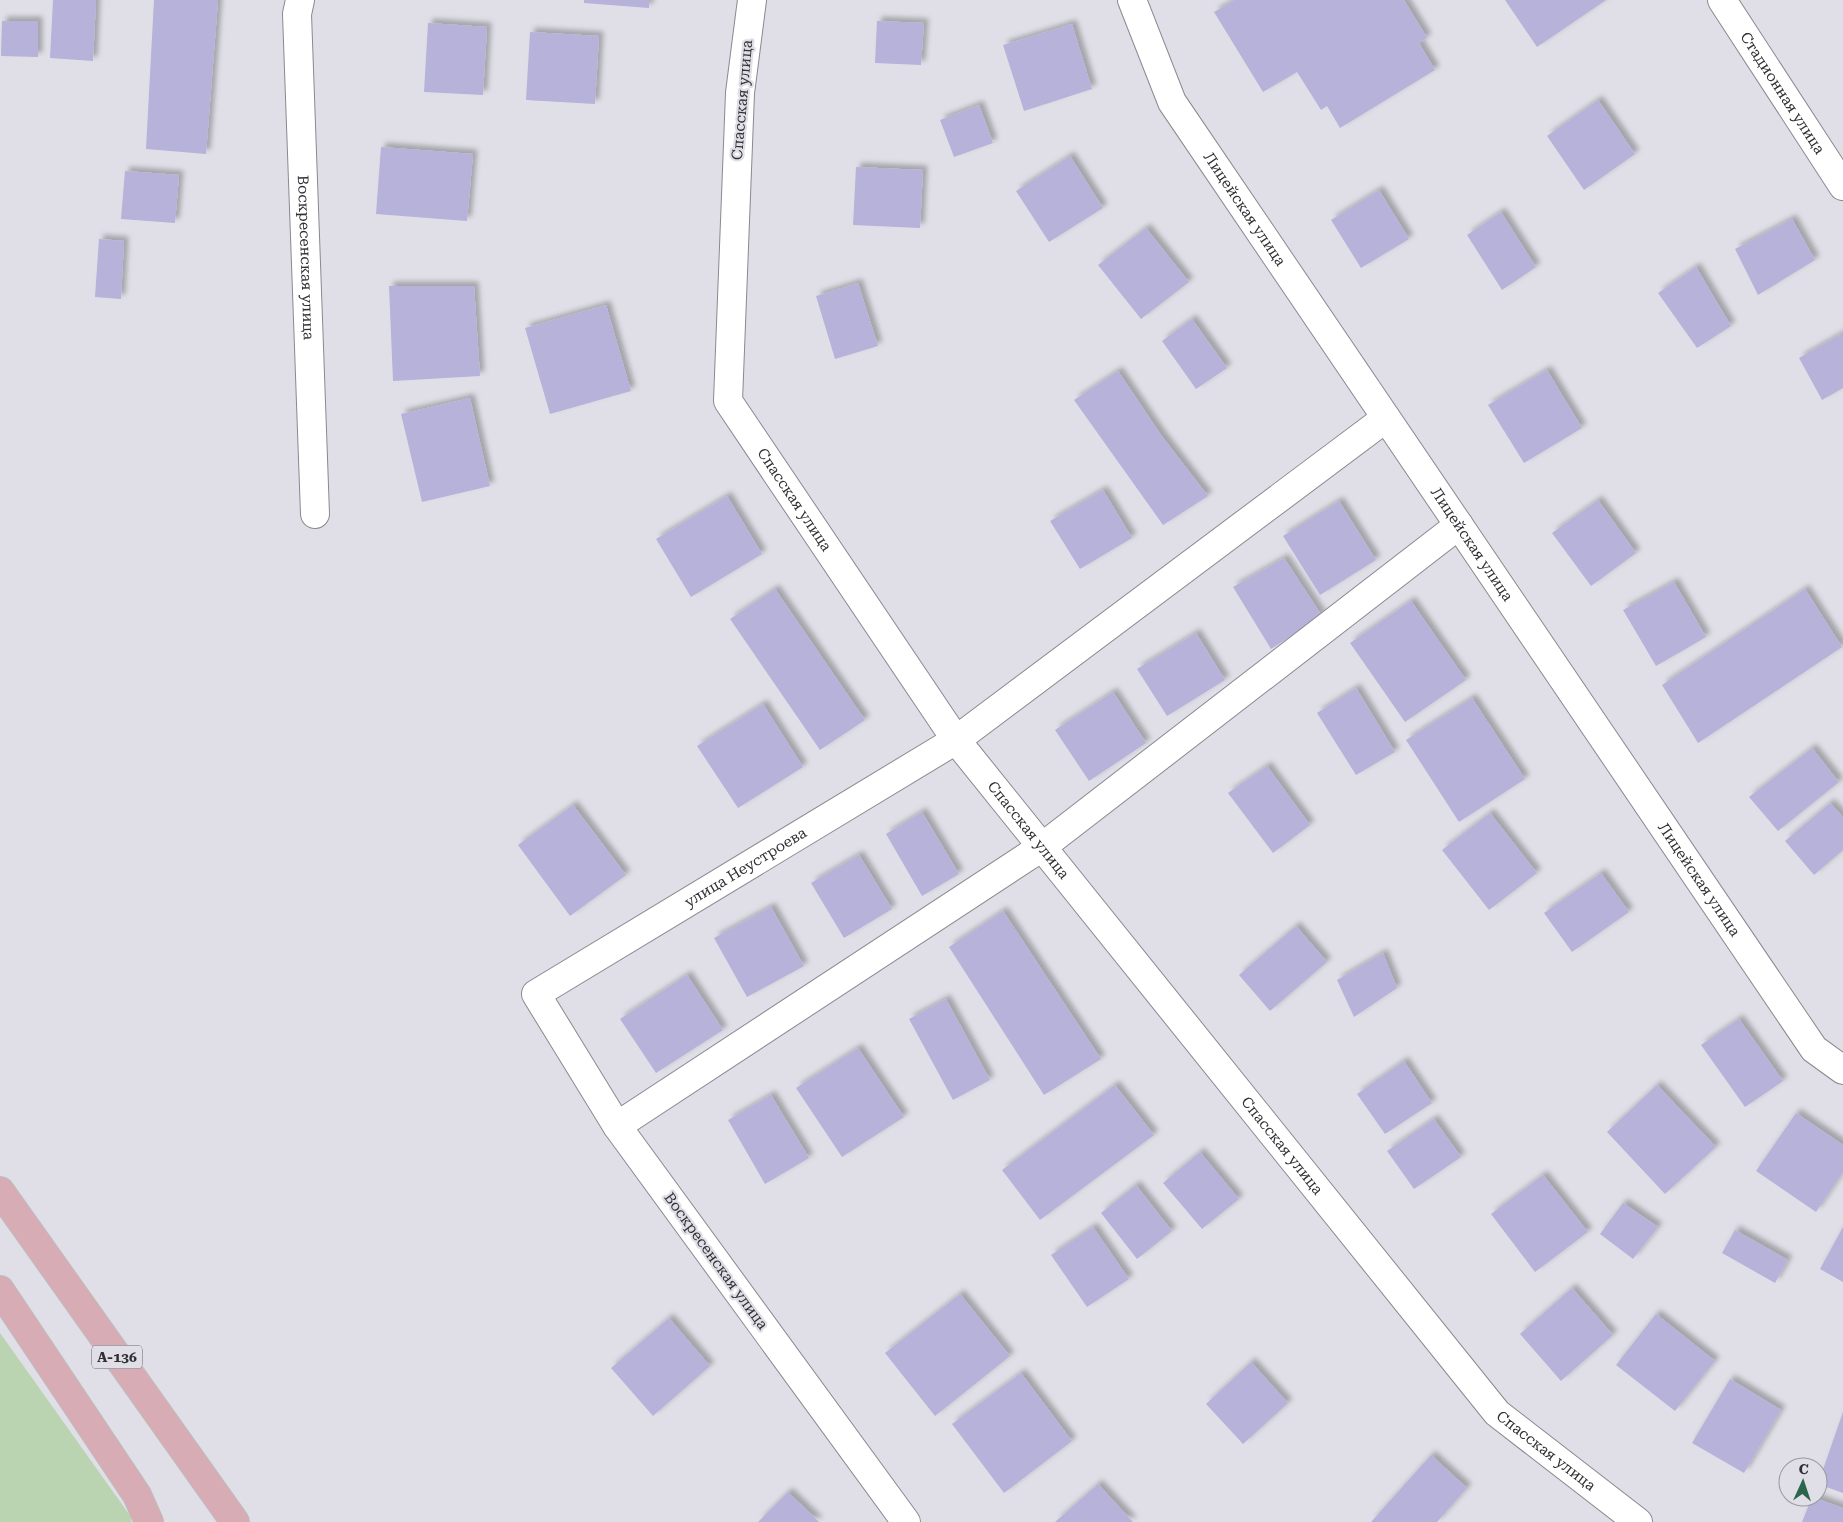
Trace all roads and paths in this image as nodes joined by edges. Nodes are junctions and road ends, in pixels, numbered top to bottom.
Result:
1 (300, 0) edge
2 (752, 0) edge
3 (1132, 0) edge
4 (1722, 0) edge
5 (1843, 186) edge
6 (1386, 418) junction
7 (315, 514) dead end
8 (1459, 525) junction
9 (956, 740) junction
10 (1042, 847) junction
11 (536, 994) joint
12 (1843, 1070) edge
13 (617, 1126) junction
14 (0, 1192) edge
15 (0, 1290) edge
16 (149, 1522) edge
17 (235, 1522) edge
18 (906, 1522) edge
19 (1638, 1522) edge

1 - 7 street, Воскресенская улица
2 - 9 street, Спасская улица
3 - 6 street, Лицейская улица
4 - 5 street, Стадионная улица
6 - 8 street, Лицейская улица
6 - 9 street, улица Неустроева
8 - 10 street
8 - 12 street, Лицейская улица
9 - 10 street, Спасская улица
9 - 11 street, улица Неустроева
10 - 13 street
10 - 19 street, Спасская улица
11 - 13 street, Воскресенская улица
13 - 18 street, Воскресенская улица
14 - 17 main road, А-136
15 - 16 main road

